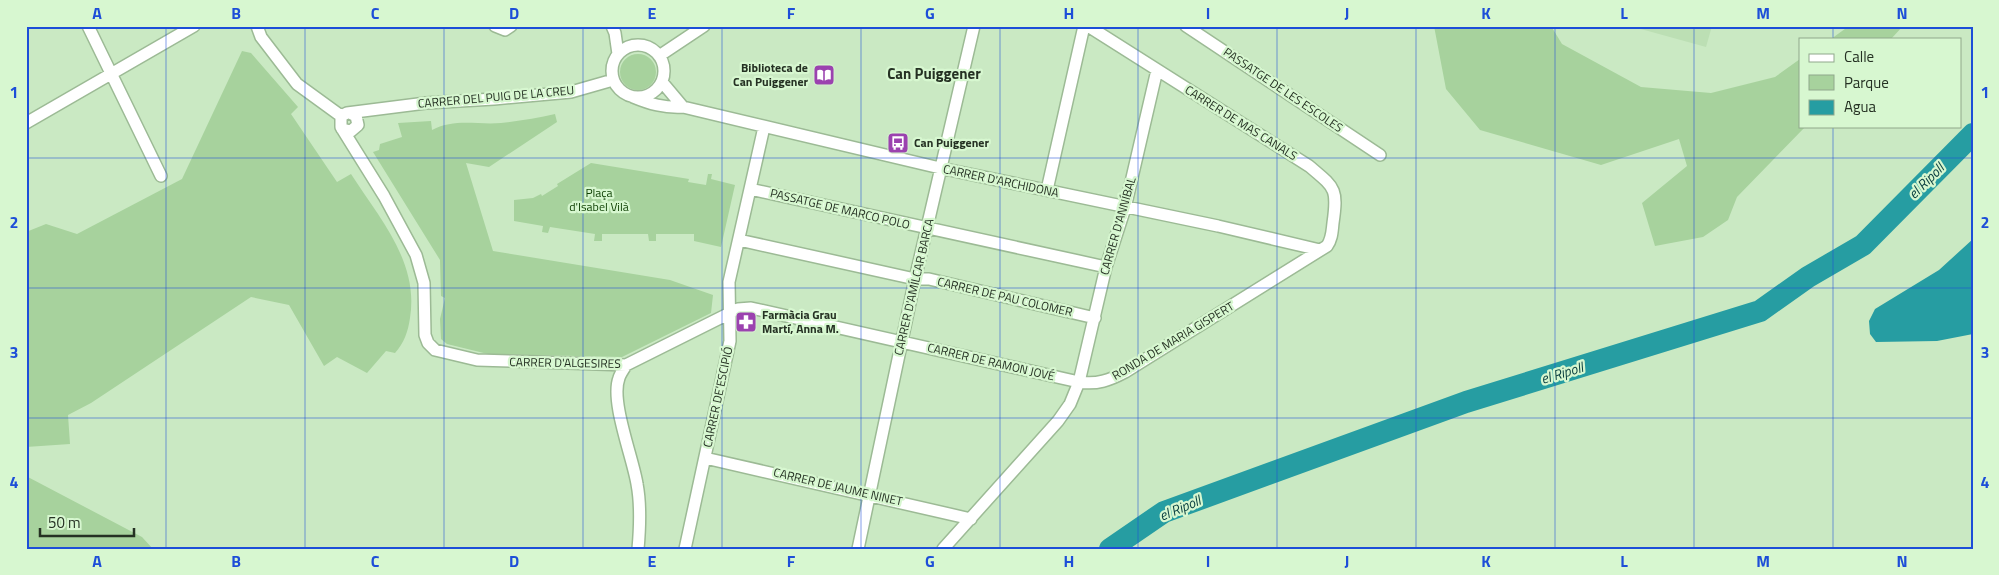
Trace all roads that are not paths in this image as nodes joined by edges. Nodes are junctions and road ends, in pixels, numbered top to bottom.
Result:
1 (88, 26) edge
2 (194, 26) edge
3 (257, 26) edge
4 (495, 26) edge
5 (511, 26) edge
6 (612, 26) edge
7 (704, 26) edge
8 (974, 26) edge
9 (1084, 26) edge
10 (1088, 26) edge
11 (1186, 26) edge
12 (618, 54) junction
13 (660, 56) junction
14 (1157, 70) junction
15 (111, 73) junction
16 (613, 80) junction
17 (662, 82) junction
18 (633, 97) junction
19 (683, 107) junction
20 (378, 109) junction
21 (345, 114) junction
22 (26, 123) edge
23 (357, 126) junction
24 (764, 127) junction
25 (342, 129) junction
26 (1380, 155) dead end
27 (360, 160) junction
28 (940, 168) junction
29 (161, 176) dead end
30 (750, 188) junction
31 (1047, 190) junction
32 (1125, 208) junction
33 (927, 229) junction
34 (739, 240) junction
35 (1320, 250) junction
36 (1106, 267) junction
37 (914, 280) junction
38 (728, 314) junction
39 (1095, 318) junction
40 (902, 340) junction
41 (626, 365) junction
42 (1079, 382) junction
43 (705, 458) junction
44 (870, 494) junction
45 (971, 518) junction
46 (638, 549) edge
47 (685, 549) edge
48 (858, 549) edge
49 (943, 549) edge

1 - 15 street
2 - 15 street
3 - 21 street
4 - 5 street
6 - 12 street
7 - 13 street
8 - 28 street, CARRER D'AMÍLCAR BARCA
9 - 31 street
10 - 14 street, CARRER DE MAS CANALS
11 - 26 street, PASSATGE DE LES ESCOLES
12 - 13 street
12 - 16 street
13 - 17 street
14 - 32 street, CARRER D'ANNÍBAL
14 - 35 street, CARRER DE MAS CANALS
15 - 22 street
15 - 29 street
16 - 18 street
16 - 20 street, CARRER DEL PUIG DE LA CREU
17 - 18 street
17 - 19 street
18 - 19 street, CARRER D'ARCHIDONA
19 - 24 street, CARRER D'ARCHIDONA
20 - 21 street, CARRER DEL PUIG DE LA CREU
20 - 23 street
21 - 23 street
21 - 25 street
23 - 25 street
23 - 27 street
24 - 28 street, CARRER D'ARCHIDONA
24 - 30 street, CARRER DE'ESCIPIÓ
25 - 27 street
27 - 41 street, CARRER D'ALGESIRES
28 - 31 street, CARRER D'ARCHIDONA
28 - 33 street, CARRER D'AMÍLCAR BARCA
30 - 33 street, PASSATGE DE MARCO POLO
30 - 34 street, CARRER DE'ESCIPIÓ
31 - 32 street, CARRER D'ARCHIDONA
32 - 35 street, CARRER D'ARCHIDONA
32 - 36 street, CARRER D'ANNÍBAL
33 - 36 street, PASSATGE DE MARCO POLO
33 - 37 street, CARRER D'AMÍLCAR BARCA
34 - 37 street, CARRER DE PAU COLOMER
34 - 38 street, CARRER DE'ESCIPIÓ
35 - 42 street, RONDA DE MARIA GISPERT
36 - 39 street, CARRER D'ANNÍBAL
37 - 39 street, CARRER DE PAU COLOMER
37 - 40 street, CARRER D'AMÍLCAR BARCA
38 - 40 street, CARRER DE RAMON JOVÉ
38 - 41 street, CARRER D'ALGESIRES
38 - 43 street, CARRER DE'ESCIPIÓ
39 - 42 street, CARRER D'ANNÍBAL
40 - 42 street, CARRER DE RAMON JOVÉ
40 - 44 street, CARRER D'AMÍLCAR BARCA
41 - 46 street
42 - 45 street
43 - 44 street, CARRER DE JAUME NINET
43 - 47 street, CARRER DE'ESCIPIÓ
44 - 45 street, CARRER DE JAUME NINET
44 - 48 street, CARRER D'AMÍLCAR BARCA
45 - 49 street

